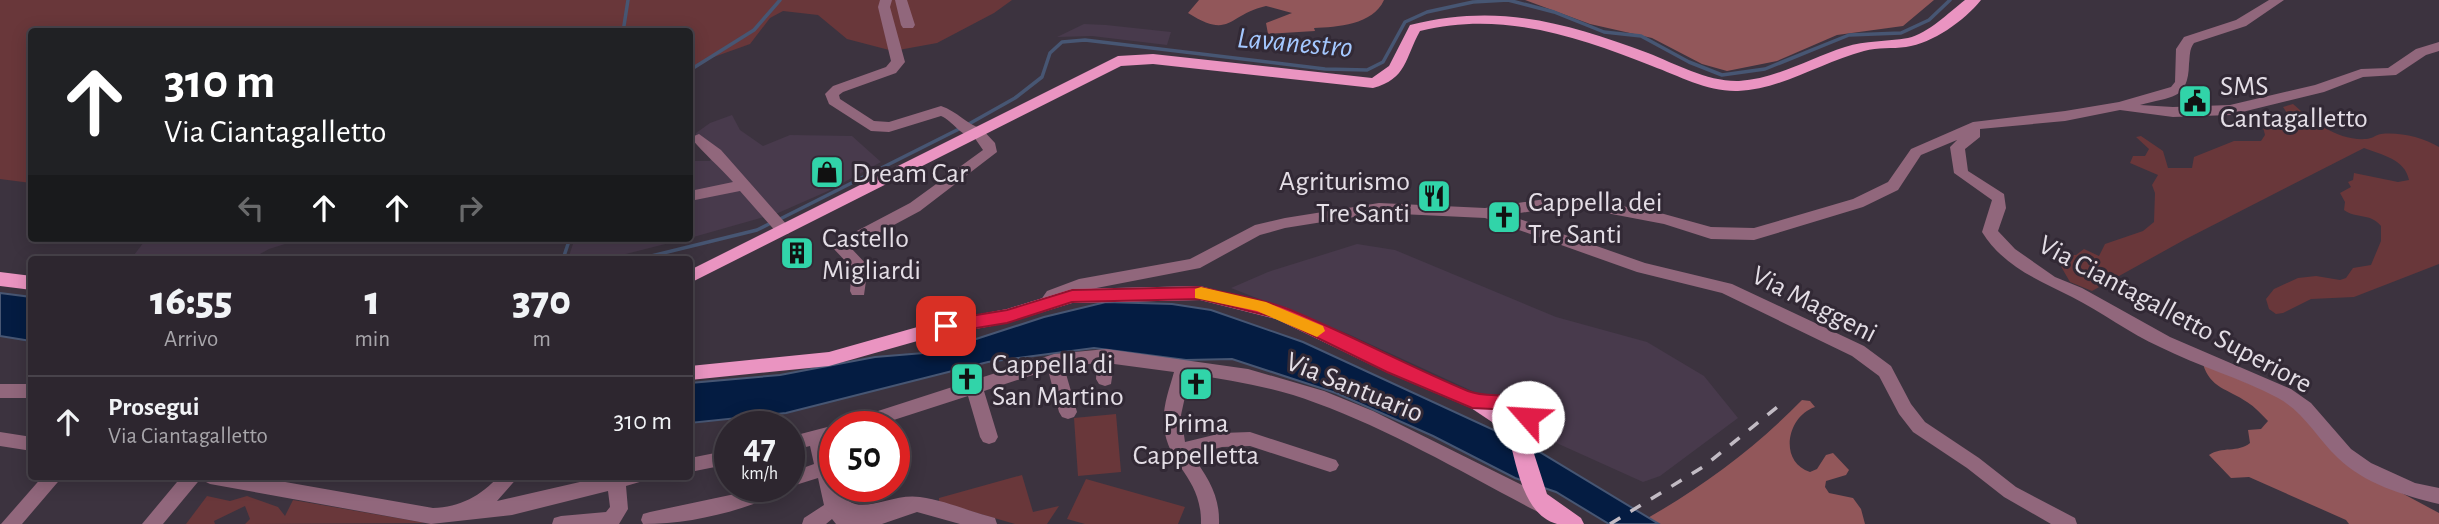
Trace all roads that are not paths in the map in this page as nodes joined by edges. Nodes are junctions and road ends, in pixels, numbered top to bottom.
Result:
1 (886, 0) edge
2 (901, 0) edge
3 (1974, 0) edge
4 (2278, 0) edge
5 (908, 25) dead end
6 (2439, 46) edge
7 (2119, 106) junction
8 (2001, 122) junction
9 (969, 128) junction
10 (699, 139) dead end
11 (743, 185) junction
12 (693, 194) edge
13 (1485, 213) junction
14 (781, 228) junction
15 (693, 275) edge
16 (0, 279) edge
17 (28, 282) edge
18 (858, 291) dead end
19 (1048, 301) junction
20 (1106, 356) junction
21 (1054, 361) junction
22 (1183, 366) junction
23 (693, 373) edge
24 (1105, 379) dead end
25 (974, 387) junction
26 (0, 391) edge
27 (28, 391) edge
28 (900, 411) edge
29 (1068, 412) dead end
30 (989, 437) dead end
31 (0, 439) edge
32 (28, 443) edge
33 (1182, 450) junction
34 (714, 460) edge
35 (693, 464) edge
36 (1330, 465) dead end
37 (50, 480) edge
38 (190, 480) edge
39 (231, 480) edge
40 (506, 480) edge
41 (620, 480) edge
42 (616, 481) junction
43 (2439, 496) edge
44 (1540, 497) junction
45 (733, 502) edge
46 (833, 502) edge
47 (834, 508) junction
48 (463, 513) junction
49 (945, 518) edge
50 (650, 520) dead end
51 (10, 524) edge
52 (151, 524) edge
53 (561, 524) edge
54 (811, 524) edge
55 (988, 524) edge
56 (1210, 524) edge
57 (1574, 524) edge
58 (2068, 524) edge

1 - 9 street
2 - 5 street
3 - 9 main road
4 - 7 street
6 - 7 street
7 - 8 street
8 - 13 street
8 - 43 street, Via Ciantagalletto Superiore
9 - 14 main road
9 - 18 street
10 - 11 street
11 - 12 street
11 - 14 street
13 - 19 street
13 - 58 street, Via Maggeni
14 - 15 main road
16 - 17 main road
19 - 23 main road
19 - 44 main road
20 - 21 street, Via Santuario
20 - 22 street, Via Santuario
20 - 24 street
21 - 25 street, Via Santuario
21 - 29 street
22 - 33 street
22 - 44 street, Via Santuario
25 - 28 street, Via Santuario
25 - 30 street
26 - 27 street
31 - 32 street
33 - 36 street
33 - 56 street
34 - 35 street
37 - 51 street
38 - 52 street
39 - 48 street
40 - 48 street
41 - 42 street
42 - 48 street
42 - 53 street
44 - 57 main road, Via Santuario
45 - 50 street
46 - 47 street
47 - 49 street
47 - 54 street
49 - 55 street

